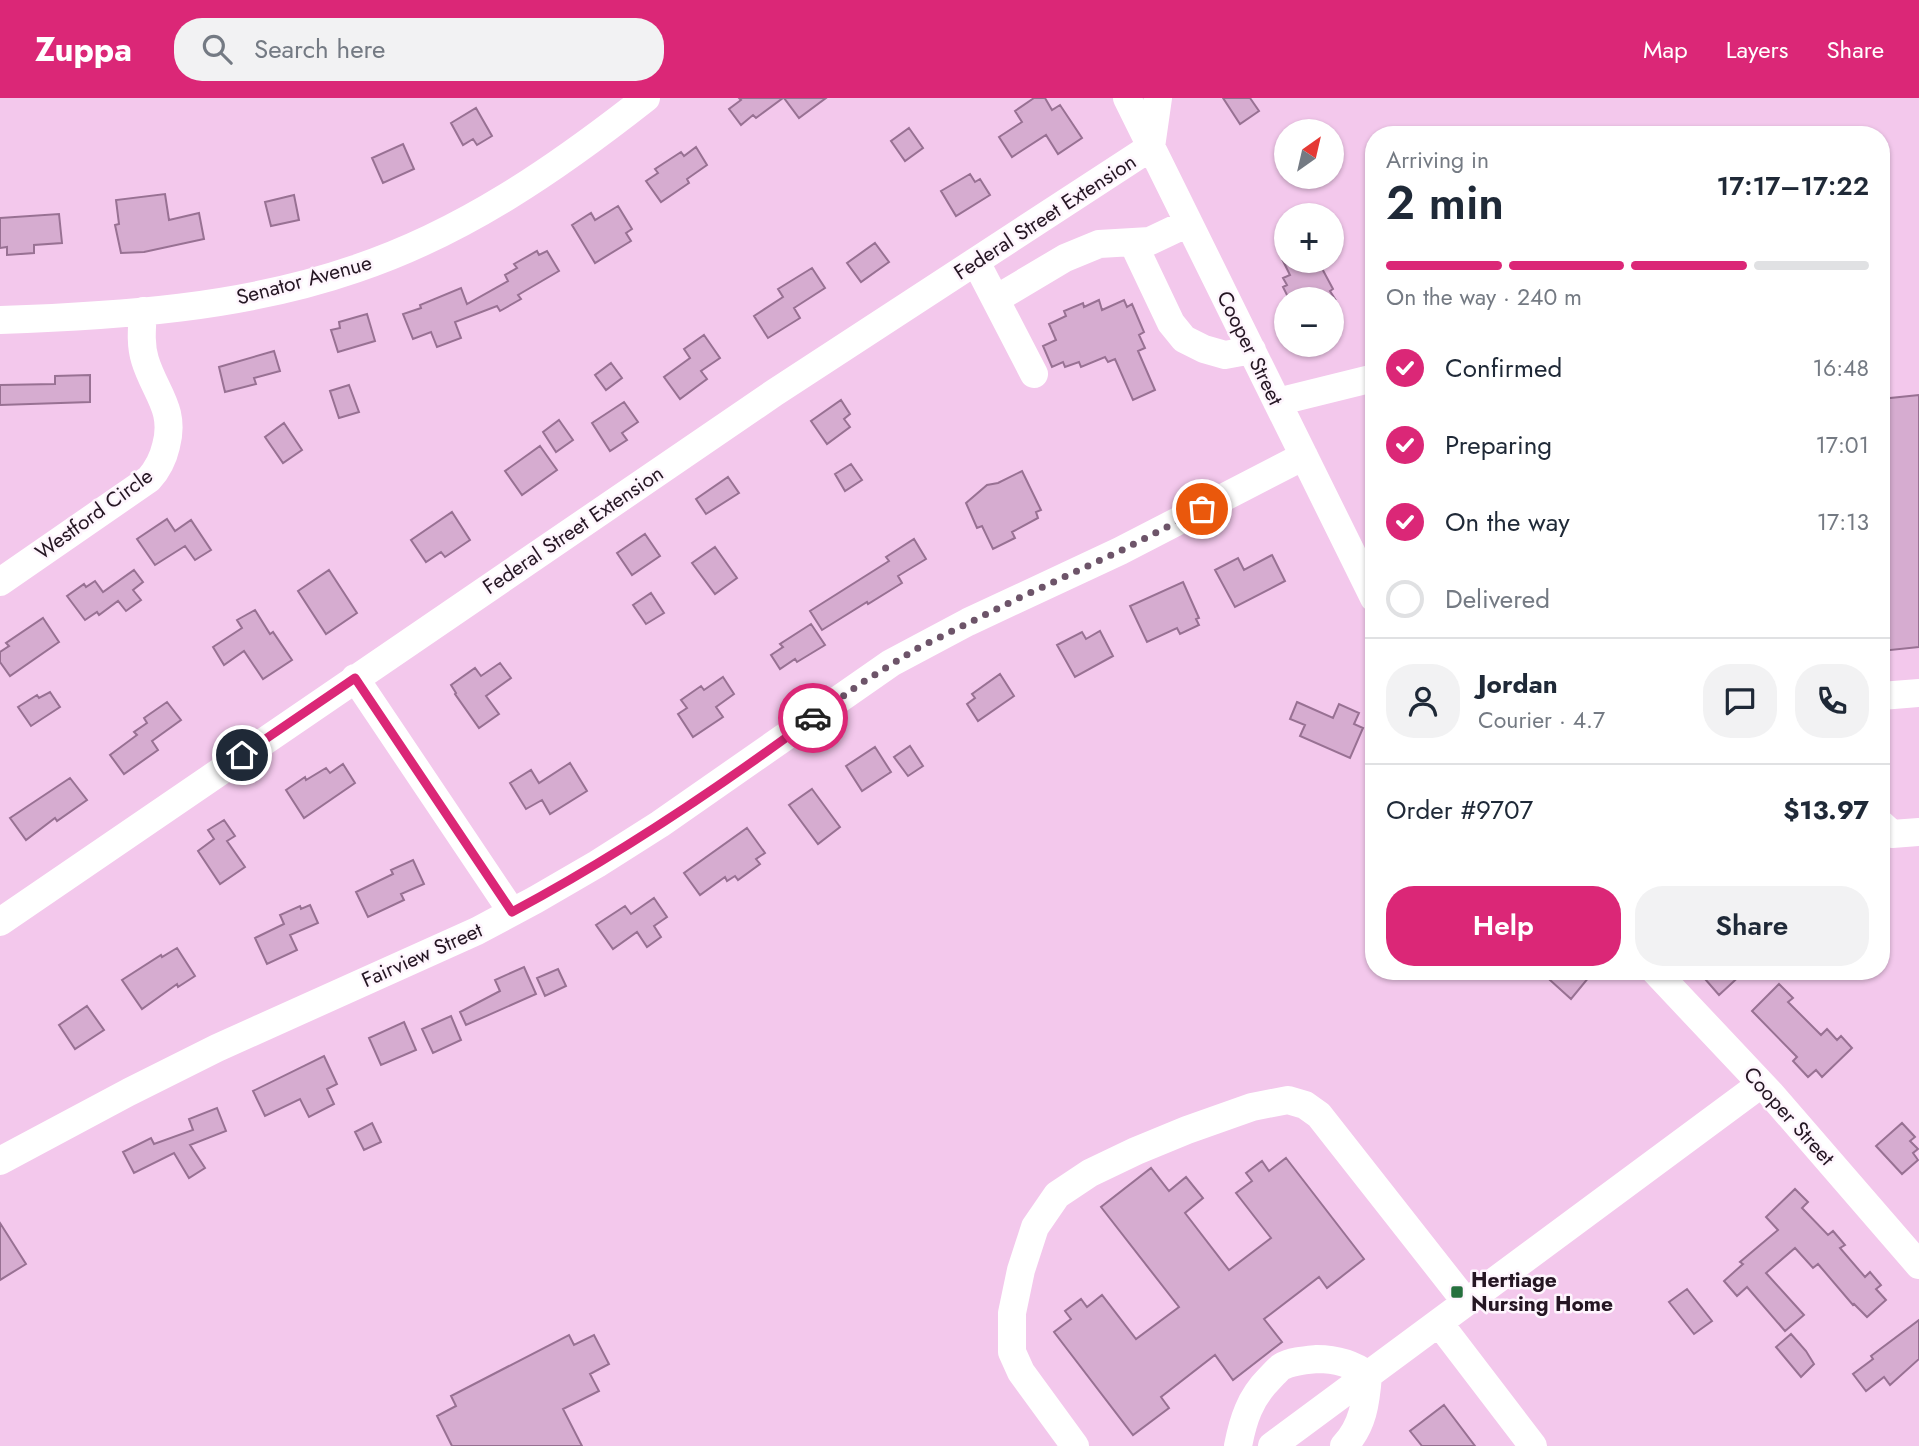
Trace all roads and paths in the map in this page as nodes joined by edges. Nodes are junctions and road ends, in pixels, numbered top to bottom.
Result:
1 (646, 98) edge
2 (1127, 98) edge
3 (1158, 98) edge
4 (1151, 147) junction
5 (1188, 223) junction
6 (1133, 243) junction
7 (976, 262) junction
8 (996, 299) junction
9 (143, 311) junction
10 (0, 320) edge
11 (1252, 350) junction
12 (1034, 374) dead end
13 (1365, 380) edge
14 (1277, 402) junction
15 (1304, 456) junction
16 (1365, 580) edge
17 (0, 582) edge
18 (355, 678) junction
19 (1919, 692) edge
20 (1890, 695) edge
21 (1919, 832) edge
22 (1890, 833) edge
23 (512, 912) junction
24 (0, 922) edge
25 (1664, 980) edge
26 (1761, 1084) junction
27 (0, 1161) edge
28 (1919, 1265) edge
29 (1466, 1303) junction
30 (1438, 1323) junction
31 (1368, 1375) junction
32 (1075, 1446) edge
33 (1238, 1446) edge
34 (1272, 1446) edge
35 (1344, 1446) edge
36 (1533, 1446) edge

1 - 9 street, Senator Avenue
2 - 4 street, Cooper Street
3 - 4 street
4 - 5 street, Cooper Street
4 - 7 street, Federal Street Extension
5 - 6 street
5 - 11 street, Cooper Street
6 - 8 street
6 - 11 street
7 - 8 street
7 - 18 street, Federal Street Extension
8 - 12 street
9 - 10 street, Senator Avenue
9 - 17 street, Westford Circle
11 - 14 street, Cooper Street
13 - 14 street
14 - 15 street, Cooper Street
15 - 16 street, Cooper Street
15 - 23 street, Fairview Street
18 - 23 street
18 - 24 street, Federal Street Extension
19 - 20 street
21 - 22 street
23 - 27 street, Fairview Street
25 - 26 street, Cooper Street
26 - 28 street, Cooper Street
26 - 29 street
29 - 30 street
29 - 32 street
30 - 31 street
30 - 36 street
31 - 33 street
31 - 34 street
31 - 35 street

